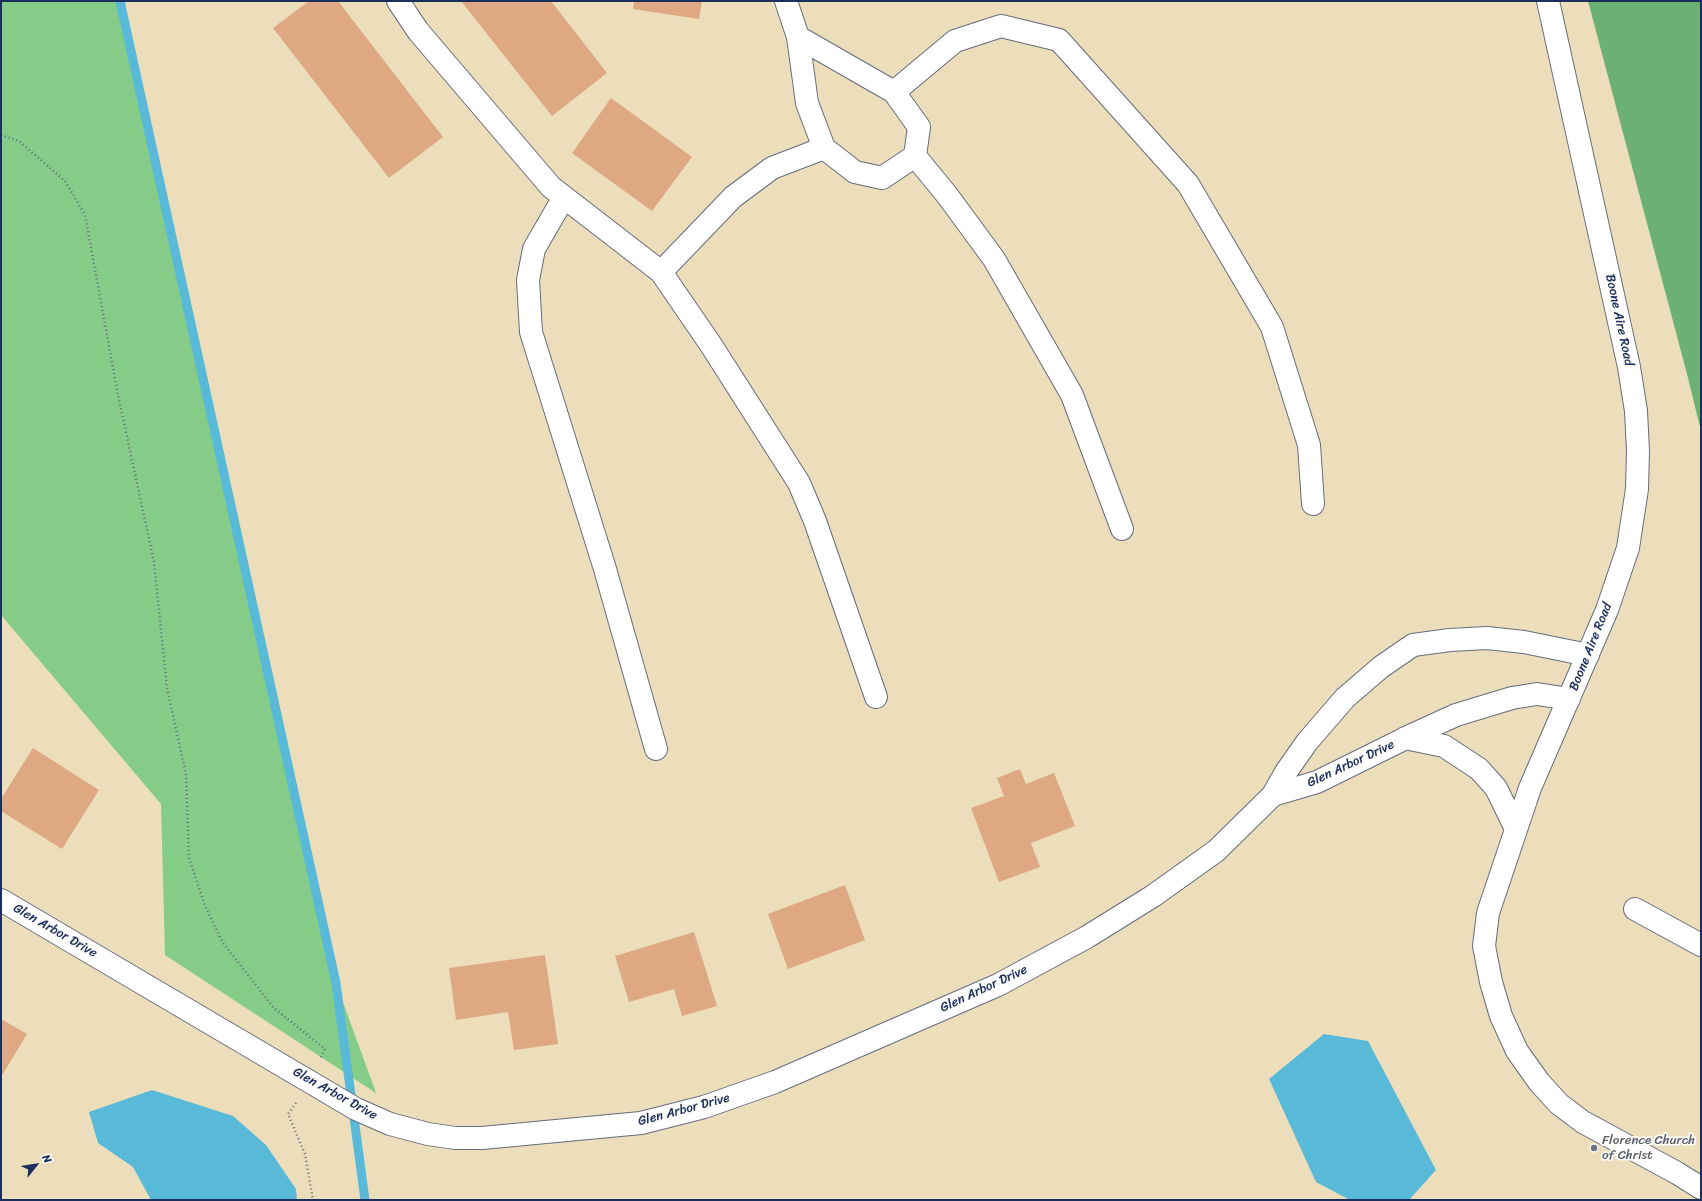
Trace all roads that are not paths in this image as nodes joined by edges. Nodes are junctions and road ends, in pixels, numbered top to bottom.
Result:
1 (398, 1) edge
2 (786, 1) edge
3 (1548, 1) edge
4 (798, 38) junction
5 (894, 92) junction
6 (824, 148) junction
7 (915, 156) junction
8 (564, 197) junction
9 (662, 272) junction
10 (1313, 504) dead end
11 (1122, 529) dead end
12 (1588, 655) junction
13 (876, 697) dead end
14 (1569, 699) junction
15 (1405, 738) junction
16 (656, 749) dead end
17 (1274, 795) junction
18 (1516, 829) junction
19 (1, 900) edge
20 (1635, 908) dead end
21 (1701, 945) edge
22 (1701, 1188) edge

1 - 8 street
2 - 4 street
3 - 12 street, Boone Aire Road
4 - 5 street
4 - 6 street
5 - 7 street
5 - 10 street
6 - 7 street
6 - 9 street
7 - 11 street
8 - 9 street
8 - 16 street
9 - 13 street
12 - 14 street, Boone Aire Road
12 - 17 street, Glen Arbor Drive
14 - 15 street, Glen Arbor Drive
14 - 18 street, Boone Aire Road
15 - 17 street, Glen Arbor Drive
15 - 18 street, Glen Arbor Drive
17 - 19 street, Glen Arbor Drive
18 - 22 street, Boone Aire Road
20 - 21 street

